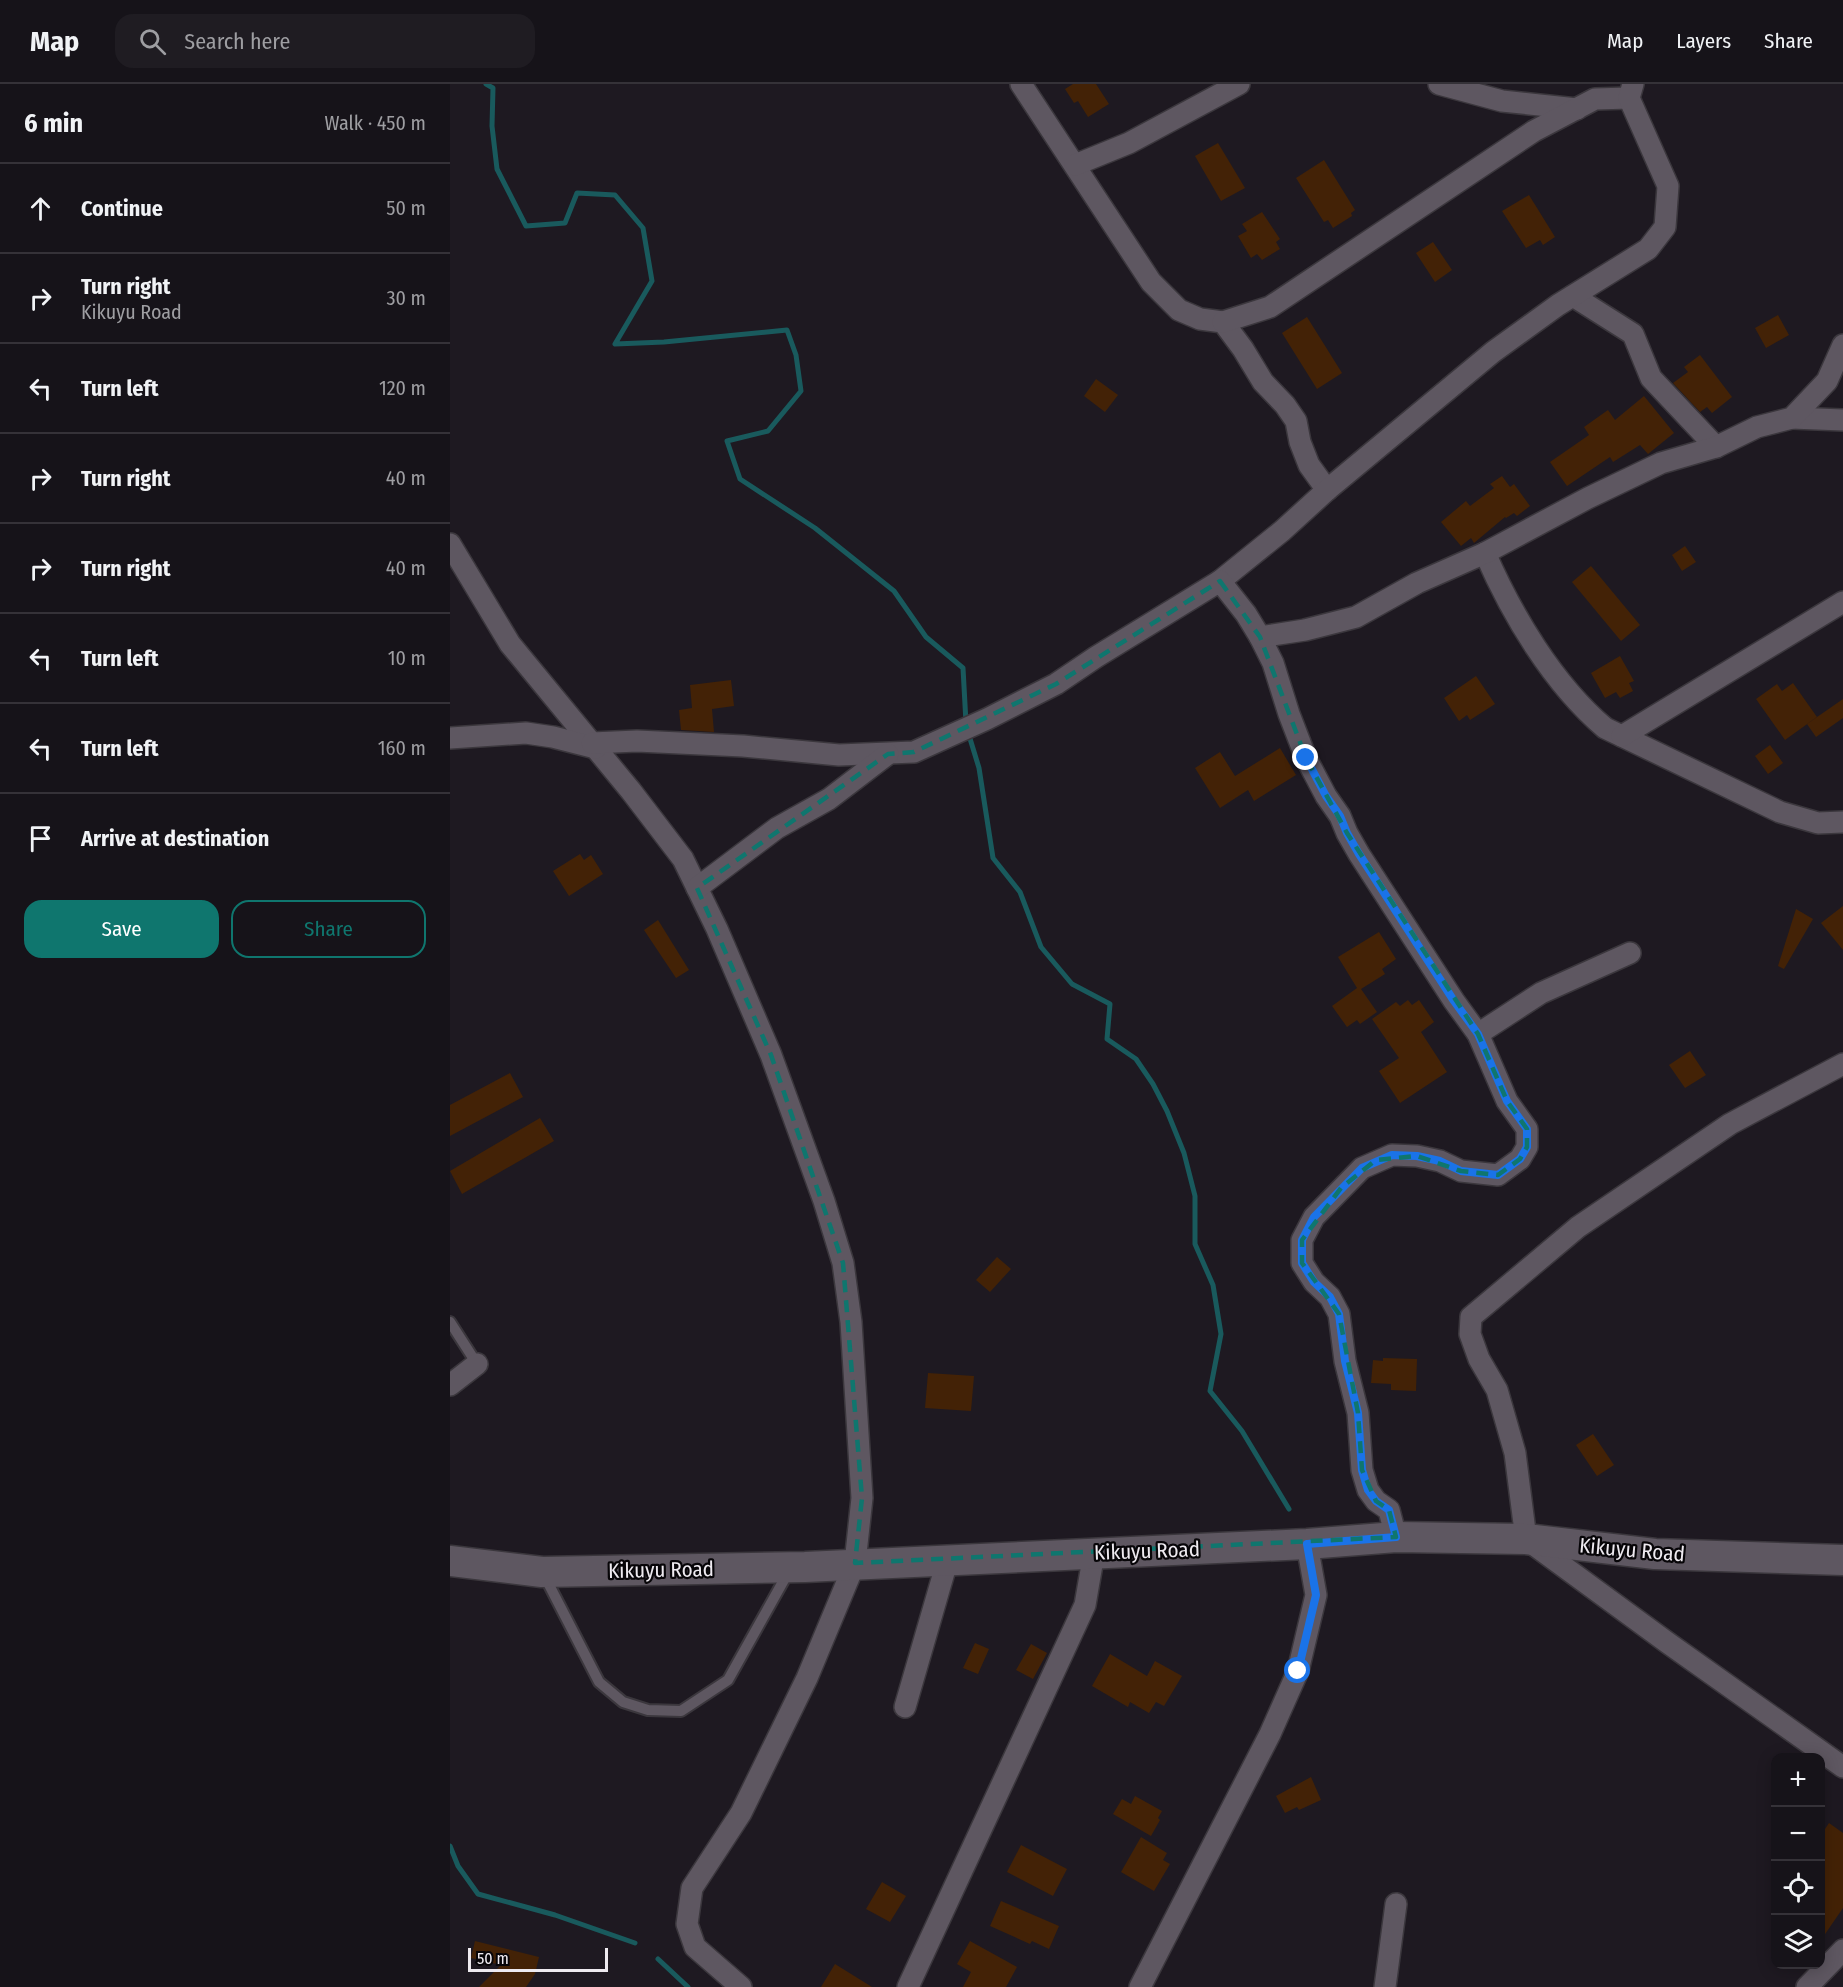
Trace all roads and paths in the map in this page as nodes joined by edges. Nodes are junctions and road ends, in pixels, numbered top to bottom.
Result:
1 (1021, 84) edge
2 (1239, 84) edge
3 (1439, 84) edge
4 (1631, 91) edge
5 (1577, 109) junction
6 (1075, 165) junction
7 (1573, 296) junction
8 (1223, 322) junction
9 (1843, 345) edge
10 (1792, 418) junction
11 (1843, 420) edge
12 (1716, 447) junction
13 (1327, 490) junction
14 (450, 544) edge
15 (1485, 553) junction
16 (1220, 581) junction
17 (1843, 602) edge
18 (1260, 637) junction
19 (1622, 736) junction
20 (450, 738) edge
21 (594, 745) junction
22 (888, 753) junction
23 (1843, 822) edge
24 (697, 888) junction
25 (1630, 953) dead end
26 (1478, 1034) junction
27 (1843, 1064) edge
28 (450, 1322) edge
29 (477, 1364) joint
30 (450, 1385) edge
31 (1396, 1537) junction
32 (1526, 1539) junction
33 (1307, 1544) junction
34 (1094, 1553) junction
35 (1843, 1560) edge
36 (450, 1561) edge
37 (947, 1562) junction
38 (855, 1563) junction
39 (792, 1567) junction
40 (542, 1572) junction
41 (905, 1707) dead end
42 (1843, 1767) edge
43 (1396, 1904) dead end
44 (1843, 1950) edge
45 (741, 1987) edge
46 (908, 1987) edge
47 (1140, 1987) edge
48 (1385, 1987) edge
49 (1807, 1987) edge

1 - 6 street
2 - 6 street
3 - 5 street
4 - 5 street
4 - 7 street
5 - 8 street
6 - 8 street
7 - 12 street
7 - 13 street
8 - 13 street
9 - 10 street
10 - 11 street
10 - 12 street
12 - 15 street
13 - 16 street
14 - 21 street
15 - 18 street
15 - 19 street
16 - 18 street
16 - 22 street
17 - 19 street
18 - 26 street
19 - 23 street
20 - 21 street
21 - 22 street
21 - 24 street
22 - 24 street
24 - 38 street
25 - 26 street
26 - 31 street
27 - 32 street
28 - 29 lane
29 - 30 street
31 - 32 main road, Kikuyu Road
31 - 33 main road, Kikuyu Road
32 - 35 main road, Kikuyu Road
32 - 42 street
33 - 34 main road, Kikuyu Road
33 - 47 street
34 - 37 main road, Kikuyu Road
34 - 46 street
36 - 40 main road, Kikuyu Road
37 - 38 main road, Kikuyu Road
37 - 41 street
38 - 39 main road, Kikuyu Road
38 - 45 street
39 - 40 main road, Kikuyu Road
39 - 40 lane
43 - 48 street
44 - 49 street

